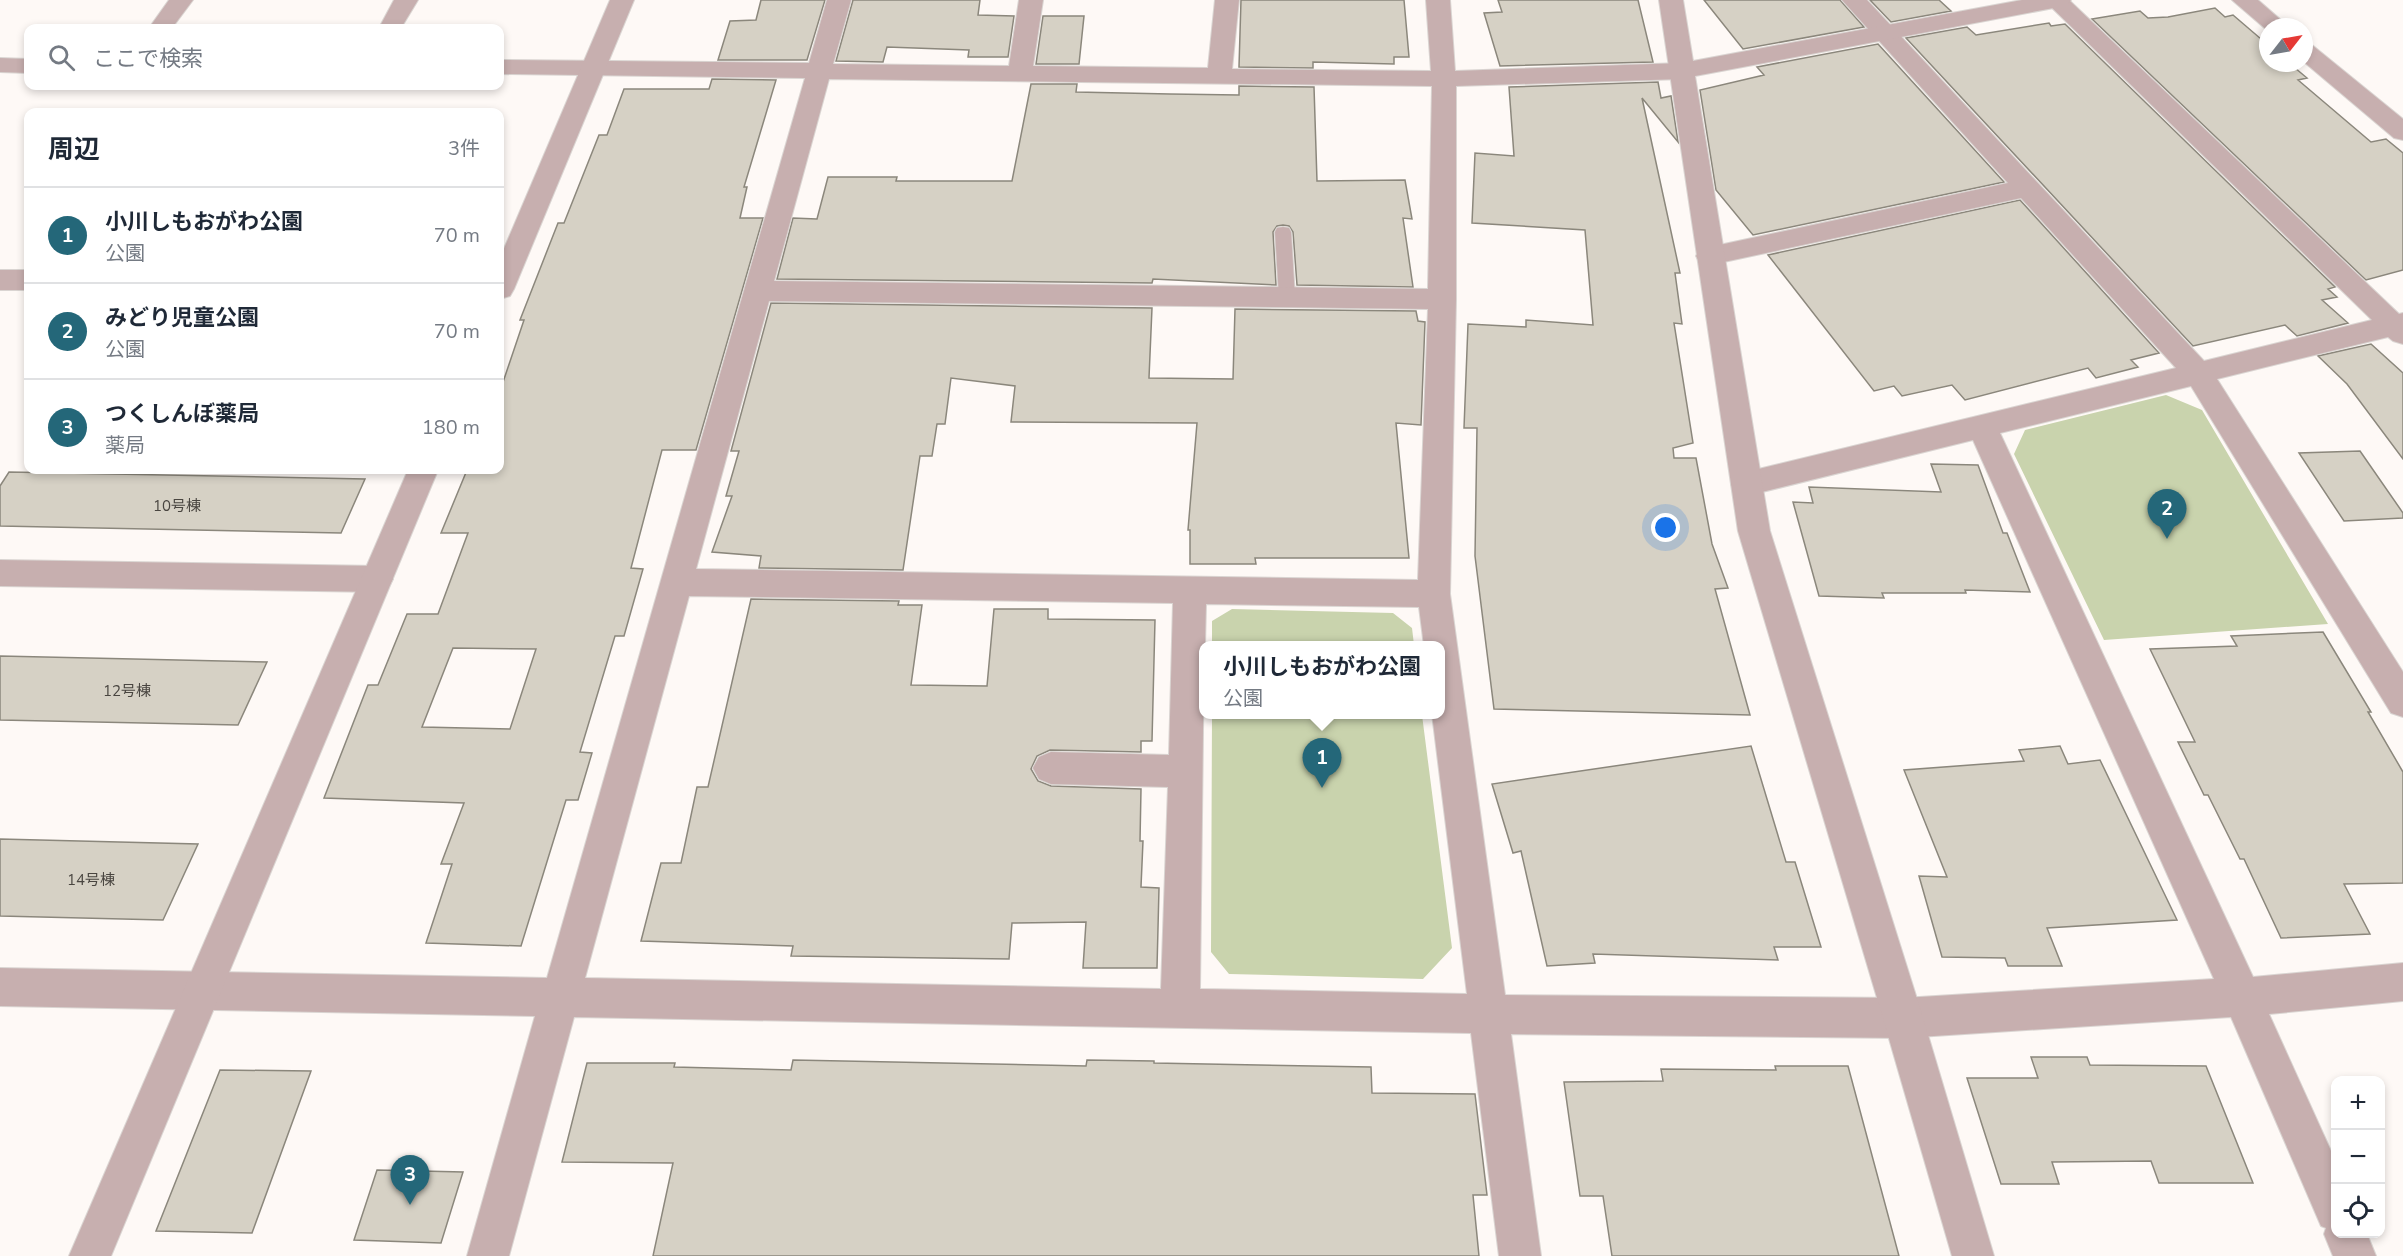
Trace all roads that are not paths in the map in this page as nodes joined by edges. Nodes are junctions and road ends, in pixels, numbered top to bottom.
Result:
1 (181, 0) edge
2 (406, 0) edge
3 (622, 0) edge
4 (839, 0) edge
5 (1031, 0) edge
6 (1227, 0) edge
7 (1438, 0) edge
8 (1671, 0) edge
9 (1854, 0) edge
10 (2057, 0) edge
11 (2244, 0) edge
12 (2266, 18) edge
13 (163, 24) edge
14 (392, 24) edge
15 (1885, 33) junction
16 (2313, 57) edge
17 (0, 66) edge
18 (24, 66) edge
19 (504, 67) edge
20 (593, 68) junction
21 (1682, 71) junction
22 (819, 73) junction
23 (1020, 75) junction
24 (1219, 77) junction
25 (1444, 79) junction
26 (2403, 132) edge
27 (2027, 188) junction
28 (1283, 232) dead end
29 (1710, 256) junction
30 (504, 279) edge
31 (0, 280) edge
32 (24, 280) edge
33 (758, 291) junction
34 (1287, 297) junction
35 (1442, 299) junction
36 (2401, 327) edge
37 (2198, 373) junction
38 (1982, 426) junction
39 (421, 474) edge
40 (1746, 484) junction
41 (0, 573) edge
42 (377, 579) junction
43 (677, 582) junction
44 (1190, 590) junction
45 (1434, 594) junction
46 (1440, 641) edge
47 (1445, 680) edge
48 (2403, 702) edge
49 (1051, 768) dead end
50 (1186, 771) junction
51 (2403, 982) edge
52 (0, 987) edge
53 (202, 991) junction
54 (2242, 996) junction
55 (560, 999) junction
56 (1180, 1009) junction
57 (1488, 1014) junction
58 (1904, 1018) junction
59 (2331, 1200) edge
60 (2347, 1238) edge
61 (90, 1256) edge
62 (488, 1256) edge
63 (1520, 1256) edge
64 (1972, 1256) edge
65 (2355, 1256) edge

1 - 13 street
2 - 14 street
3 - 20 street
4 - 22 street
5 - 23 street
6 - 24 street
7 - 25 street
8 - 21 street
9 - 15 street
10 - 15 street
10 - 36 street
11 - 12 street
15 - 21 street
15 - 27 street
16 - 26 street
17 - 18 street
19 - 20 street
20 - 22 street
20 - 30 street
21 - 25 street
21 - 29 street
22 - 23 street
22 - 33 street
23 - 24 street
24 - 25 street
25 - 35 street
27 - 29 street
27 - 37 street
28 - 34 lane
29 - 40 street
31 - 32 street
33 - 34 street
33 - 43 street
34 - 35 street
35 - 45 street
36 - 37 street
37 - 38 street
37 - 48 street
38 - 40 street
38 - 54 street
39 - 42 street
40 - 58 street
41 - 42 street
42 - 53 street
43 - 44 street
43 - 55 street
44 - 45 street
44 - 50 street
45 - 46 street
47 - 57 street
49 - 50 street
50 - 56 street
51 - 54 street
52 - 53 street
53 - 55 street
53 - 61 street
54 - 58 street
54 - 59 street
55 - 56 street
55 - 62 street
56 - 57 street
57 - 58 street
57 - 63 street
58 - 64 street
60 - 65 street

